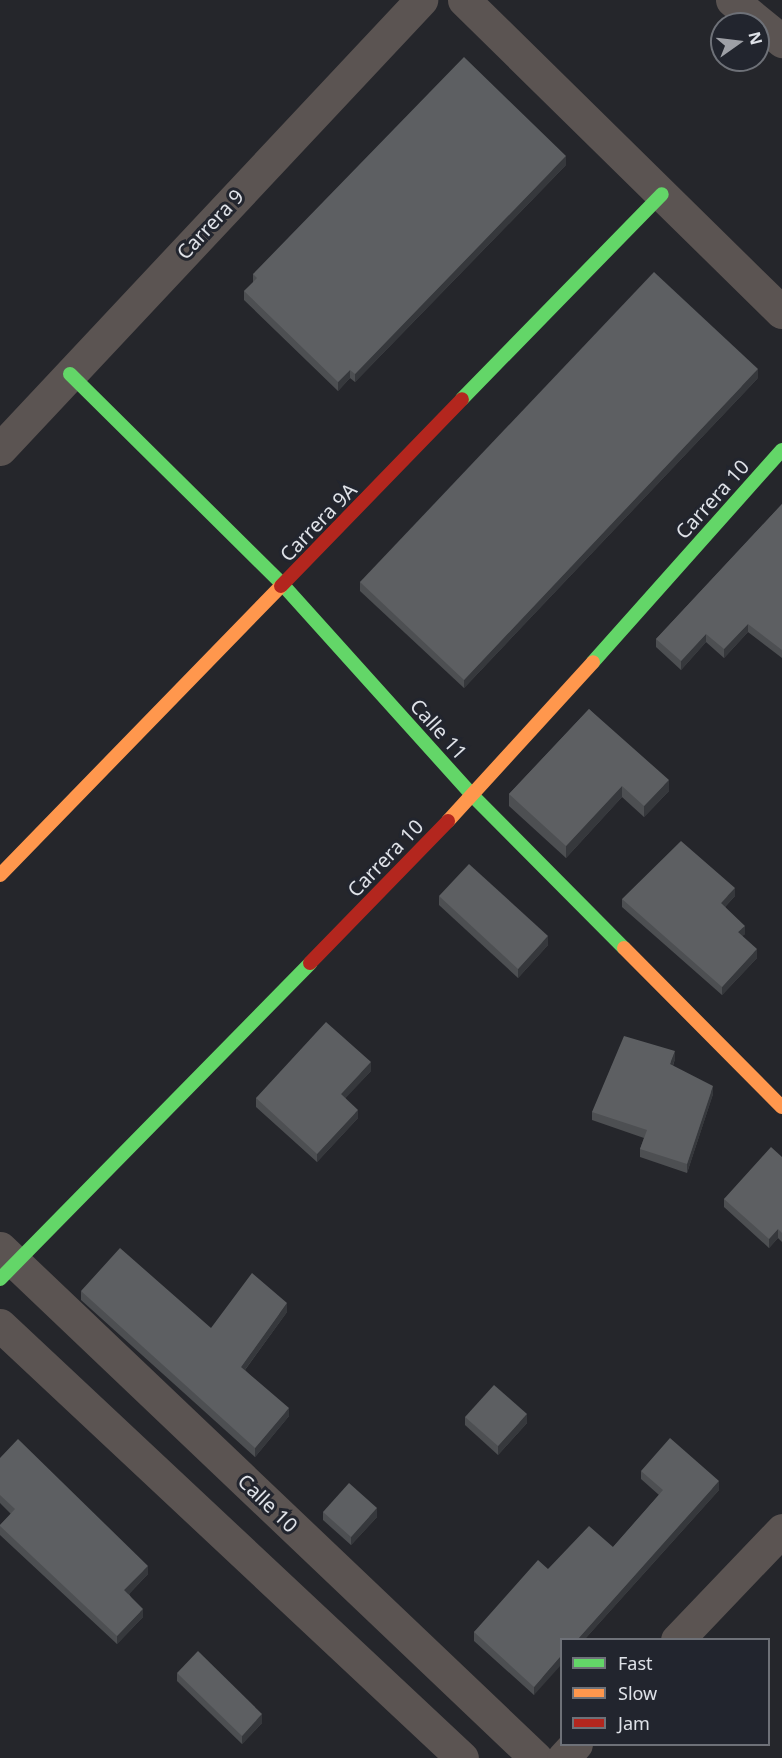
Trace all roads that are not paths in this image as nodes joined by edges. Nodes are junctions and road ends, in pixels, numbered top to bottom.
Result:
1 (421, 0) edge
2 (464, 0) edge
3 (732, 0) edge
4 (782, 41) edge
5 (662, 194) junction
6 (782, 312) edge
7 (70, 374) junction
8 (0, 449) edge
9 (782, 450) edge
10 (283, 585) junction
11 (473, 796) junction
12 (0, 875) edge
13 (782, 1107) edge
14 (5, 1263) edge
15 (0, 1325) edge
16 (782, 1530) edge
17 (679, 1638) edge
18 (574, 1746) edge
19 (462, 1758) edge
20 (536, 1758) edge
21 (563, 1758) edge

1 - 7 street, Carrera 9
2 - 5 street
3 - 4 street
5 - 6 street
5 - 10 street, Carrera 9A
7 - 8 street, Carrera 9
7 - 10 street, Calle 11
9 - 11 street, Carrera 10
10 - 11 street, Calle 11
10 - 12 street, Carrera 9A
11 - 13 street, Calle 11
11 - 14 street, Carrera 10
14 - 20 street, Calle 10
15 - 19 street
16 - 17 street
18 - 21 street

